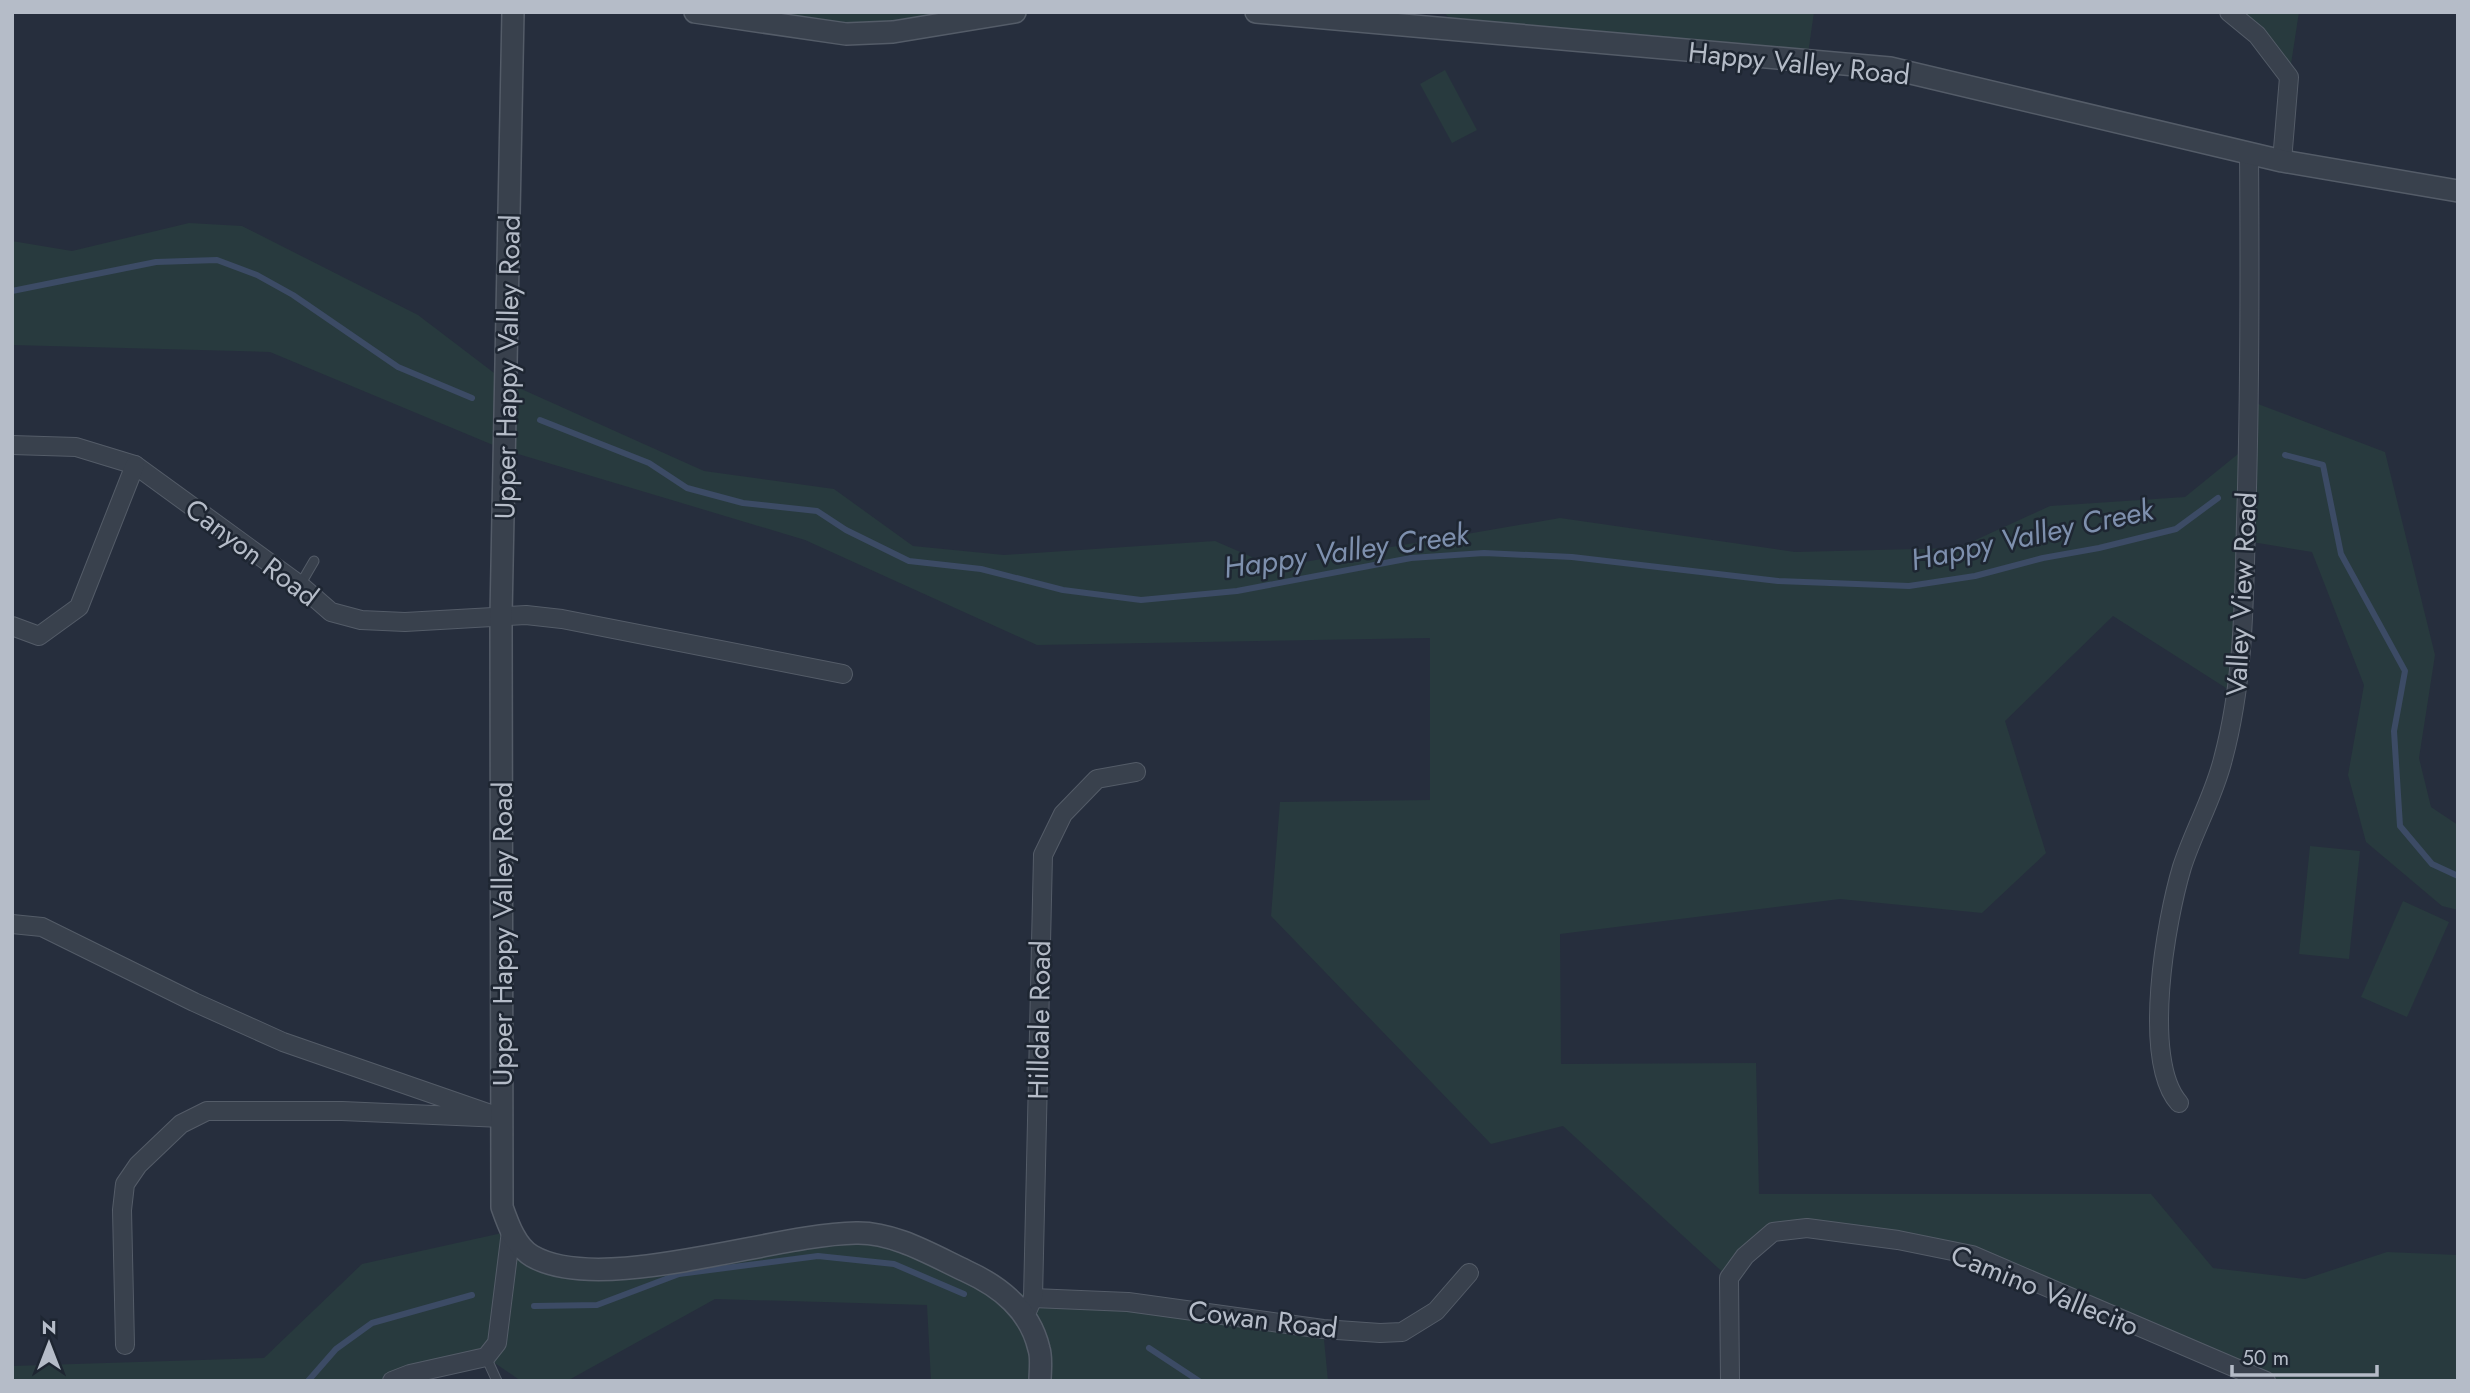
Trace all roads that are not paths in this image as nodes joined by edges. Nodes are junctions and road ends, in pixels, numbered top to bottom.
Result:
1 (513, 12) edge
2 (695, 12) edge
3 (1015, 12) edge
4 (1256, 12) edge
5 (2229, 12) edge
6 (2249, 152) junction
7 (2282, 161) junction
8 (2458, 191) edge
9 (12, 445) edge
10 (135, 465) junction
11 (314, 561) dead end
12 (300, 585) junction
13 (501, 616) junction
14 (12, 625) edge
15 (843, 674) dead end
16 (1136, 772) dead end
17 (12, 924) edge
18 (2179, 1103) dead end
19 (502, 1118) junction
20 (510, 1231) junction
21 (1469, 1273) dead end
22 (1029, 1307) junction
23 (125, 1345) dead end
24 (486, 1357) junction
25 (392, 1381) edge
26 (497, 1381) edge
27 (1040, 1381) edge
28 (1730, 1381) edge
29 (2266, 1381) edge

1 - 13 street, Upper Happy Valley Road
2 - 3 street
4 - 6 street, Happy Valley Road
5 - 7 street
6 - 7 street, Happy Valley Road
6 - 18 street, Valley View Road
7 - 8 street, Happy Valley Road
9 - 10 street, Canyon Road
10 - 12 street, Canyon Road
10 - 14 street
11 - 12 lane
12 - 13 street, Canyon Road
13 - 15 street, Canyon Road
13 - 19 street, Upper Happy Valley Road
16 - 22 street, Hilldale Road
17 - 19 street
19 - 20 street, Upper Happy Valley Road
19 - 23 street
20 - 22 street, Upper Happy Valley Road
20 - 24 street
21 - 22 street, Cowan Road
22 - 27 street, Upper Happy Valley Road
24 - 25 street
24 - 26 lane
28 - 29 street, Camino Vallecito

